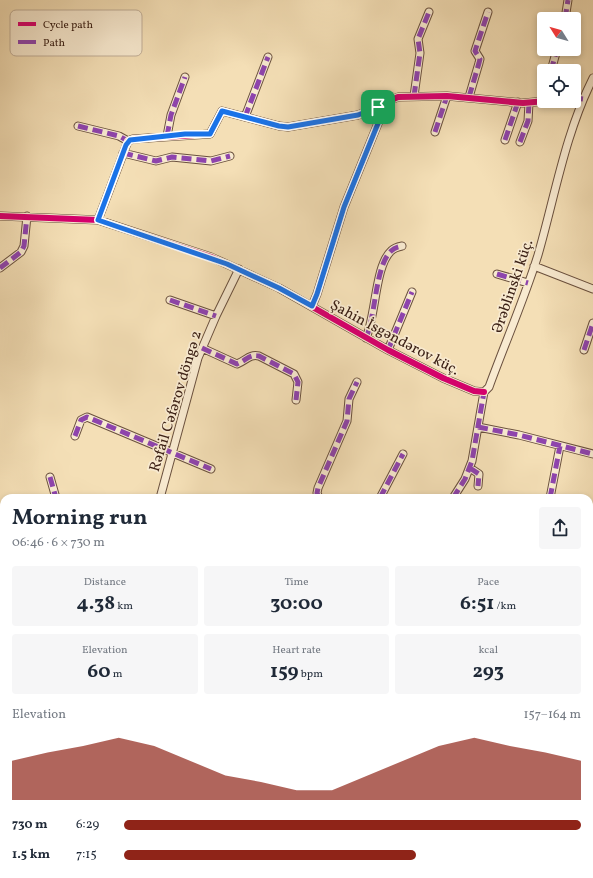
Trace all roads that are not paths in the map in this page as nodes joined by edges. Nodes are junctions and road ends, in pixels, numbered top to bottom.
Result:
1 (568, 0) edge
2 (428, 12) dead end
3 (488, 12) dead end
4 (565, 12) edge
5 (268, 57) dead end
6 (185, 77) dead end
7 (593, 78) edge
8 (414, 96) junction
9 (447, 96) junction
10 (469, 97) junction
11 (583, 99) joint
12 (518, 102) junction
13 (537, 102) edge
14 (529, 103) junction
15 (378, 107) junction
16 (245, 117) junction
17 (78, 126) dead end
18 (435, 132) dead end
19 (167, 136) junction
20 (505, 140) dead end
21 (128, 142) junction
22 (520, 142) dead end
23 (123, 153) junction
24 (230, 156) dead end
25 (0, 216) edge
26 (27, 216) junction
27 (98, 220) junction
28 (402, 246) dead end
29 (534, 266) junction
30 (0, 268) edge
31 (239, 269) junction
32 (496, 274) dead end
33 (528, 283) junction
34 (593, 289) edge
35 (412, 292) dead end
36 (170, 300) dead end
37 (312, 306) junction
38 (216, 316) junction
39 (593, 323) edge
40 (366, 338) junction
41 (202, 348) junction
42 (388, 350) junction
43 (584, 350) dead end
44 (358, 382) dead end
45 (484, 392) junction
46 (296, 400) dead end
47 (478, 427) junction
48 (75, 436) dead end
49 (560, 446) junction
50 (173, 452) junction
51 (403, 454) dead end
52 (593, 454) edge
53 (470, 468) junction
54 (211, 469) dead end
55 (50, 477) dead end
56 (478, 486) dead end
57 (55, 494) edge
58 (161, 494) edge
59 (317, 494) edge
60 (382, 494) edge
61 (455, 494) edge
62 (551, 494) edge

1 - 4 street
2 - 8 street
3 - 10 street
5 - 16 street
6 - 19 street
7 - 11 street, Ərəblinski küç.
8 - 9 street
8 - 15 street
9 - 10 street
9 - 18 street
10 - 12 street
11 - 29 street, Ərəblinski küç.
12 - 14 street
12 - 20 street
13 - 14 street
14 - 22 street
15 - 16 street
15 - 37 street
16 - 19 street
17 - 21 street
19 - 21 street
21 - 23 street
23 - 24 street
23 - 27 street
25 - 26 street, Şahin İsgəndərov küç.
26 - 27 street, Şahin İsgəndərov küç.
26 - 30 street
27 - 31 street, Şahin İsgəndərov küç.
28 - 40 street
29 - 33 street, Ərəblinski küç.
29 - 34 street
31 - 37 street, Şahin İsgəndərov küç.
31 - 38 street, Rəfail Cəfərov döngə 2
32 - 33 street
33 - 45 street, Ərəblinski küç.
35 - 42 street
36 - 38 street
37 - 40 street, Şahin İsgəndərov küç.
38 - 41 street, Rəfail Cəfərov döngə 2
39 - 43 street
40 - 42 street, Şahin İsgəndərov küç.
41 - 46 street
41 - 50 street, Rəfail Cəfərov döngə 2
42 - 45 street, Şahin İsgəndərov küç.
44 - 59 street
45 - 47 street, Ərəblinski küç.
47 - 49 street
47 - 53 street, Ərəblinski küç.
48 - 50 street
49 - 52 street
49 - 62 street
50 - 54 street
50 - 58 street, Rəfail Cəfərov döngə 2
51 - 60 street
53 - 56 street
53 - 61 street, Ərəblinski küç.
55 - 57 street

